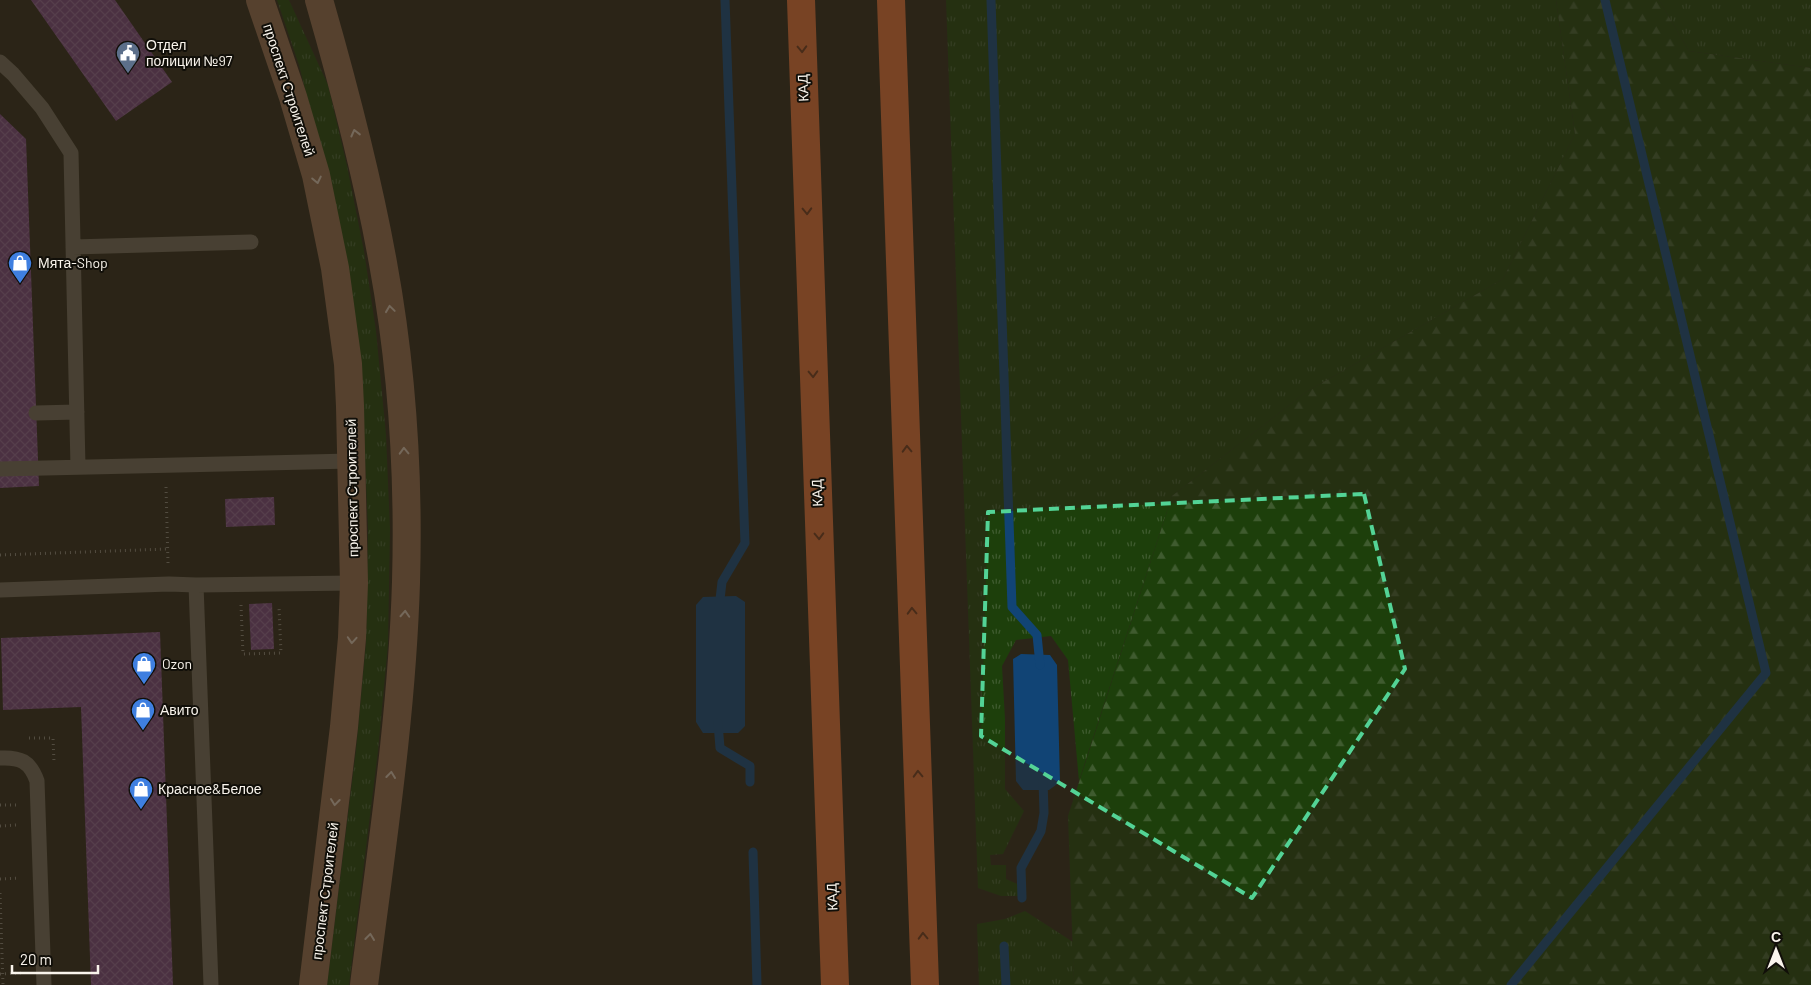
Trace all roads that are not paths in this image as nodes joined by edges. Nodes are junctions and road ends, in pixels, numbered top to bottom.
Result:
1 (260, 0) edge
2 (319, 0) edge
3 (800, 0) edge
4 (891, 0) edge
5 (0, 62) edge
6 (251, 242) dead end
7 (73, 247) junction
8 (77, 412) junction
9 (36, 413) dead end
10 (351, 461) junction
11 (78, 467) junction
12 (0, 469) edge
13 (354, 583) junction
14 (196, 585) junction
15 (0, 590) edge
16 (0, 758) edge
17 (44, 985) edge
18 (211, 985) edge
19 (313, 985) edge
20 (364, 985) edge
21 (835, 985) edge
22 (925, 985) edge

1 -> 10 street, проспект Строителей
20 -> 2 street
3 -> 21 highway, КАД
22 -> 4 highway
5 - 7 lane
6 - 7 lane
7 - 8 lane
8 - 9 lane
8 - 11 lane
10 - 11 lane
10 - 13 street, проспект Строителей
11 - 12 lane
13 - 14 lane
13 -> 19 street, проспект Строителей
14 - 15 lane
14 - 18 lane
16 - 17 lane

